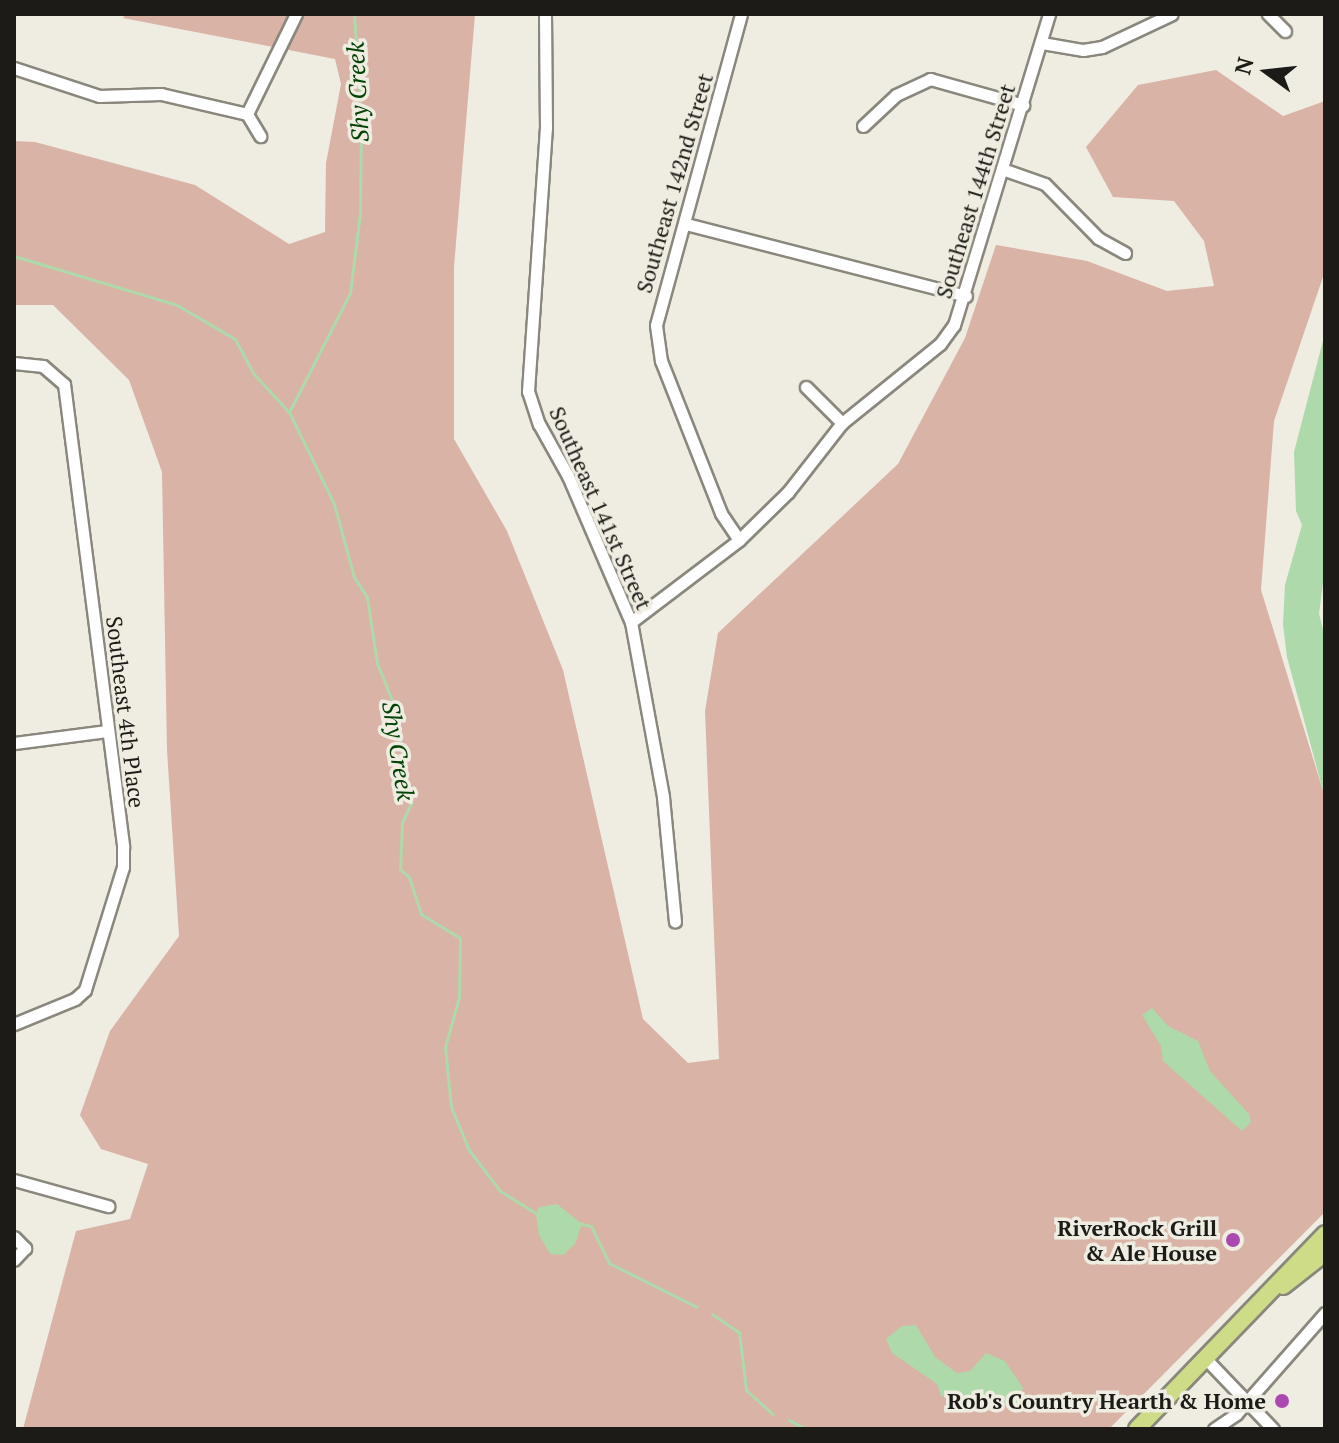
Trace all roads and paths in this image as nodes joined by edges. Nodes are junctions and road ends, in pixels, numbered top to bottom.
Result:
1 (296, 14) edge
2 (545, 14) edge
3 (741, 14) edge
4 (1049, 14) edge
5 (1172, 14) edge
6 (1268, 14) edge
7 (1285, 31) dead end
8 (1042, 43) junction
9 (14, 68) edge
10 (1023, 105) junction
11 (247, 114) junction
12 (863, 126) dead end
13 (260, 136) dead end
14 (1005, 170) junction
15 (686, 224) junction
16 (1125, 253) dead end
17 (966, 296) junction
18 (14, 363) edge
19 (806, 387) dead end
20 (842, 423) junction
21 (739, 540) junction
22 (631, 622) junction
23 (107, 731) junction
24 (14, 743) edge
25 (675, 921) dead end
26 (14, 1024) edge
27 (14, 1180) edge
28 (108, 1206) dead end
29 (1325, 1234) edge
30 (14, 1237) edge
31 (1325, 1253) edge
32 (14, 1260) edge
33 (1272, 1294) junction
34 (1325, 1313) edge
35 (1206, 1359) junction
36 (1245, 1399) junction
37 (1137, 1429) edge
38 (1214, 1429) edge
39 (1273, 1429) edge

1 - 11 street
2 - 22 street, Southeast 141st Street
3 - 15 street, Southeast 142nd Street
4 - 8 street, Southeast 144th Street
5 - 8 street
6 - 7 street
8 - 10 street, Southeast 144th Street
9 - 11 street
10 - 12 street
10 - 14 street, Southeast 144th Street
11 - 13 street
14 - 16 street
14 - 17 street, Southeast 144th Street
15 - 17 street
15 - 21 street, Southeast 142nd Street
17 - 20 street, Southeast 144th Street
18 - 23 street, Southeast 4th Place
19 - 20 street
20 - 21 street, Southeast 144th Street
21 - 22 street, Southeast 144th Street
22 - 25 street, Southeast 141st Street
23 - 24 street
23 - 26 street, Southeast 4th Place
27 - 28 street
29 - 33 main road
30 - 32 street
31 - 33 main road
33 - 35 main road
34 - 36 street
35 - 36 street
35 - 37 main road
36 - 38 street
36 - 39 street

